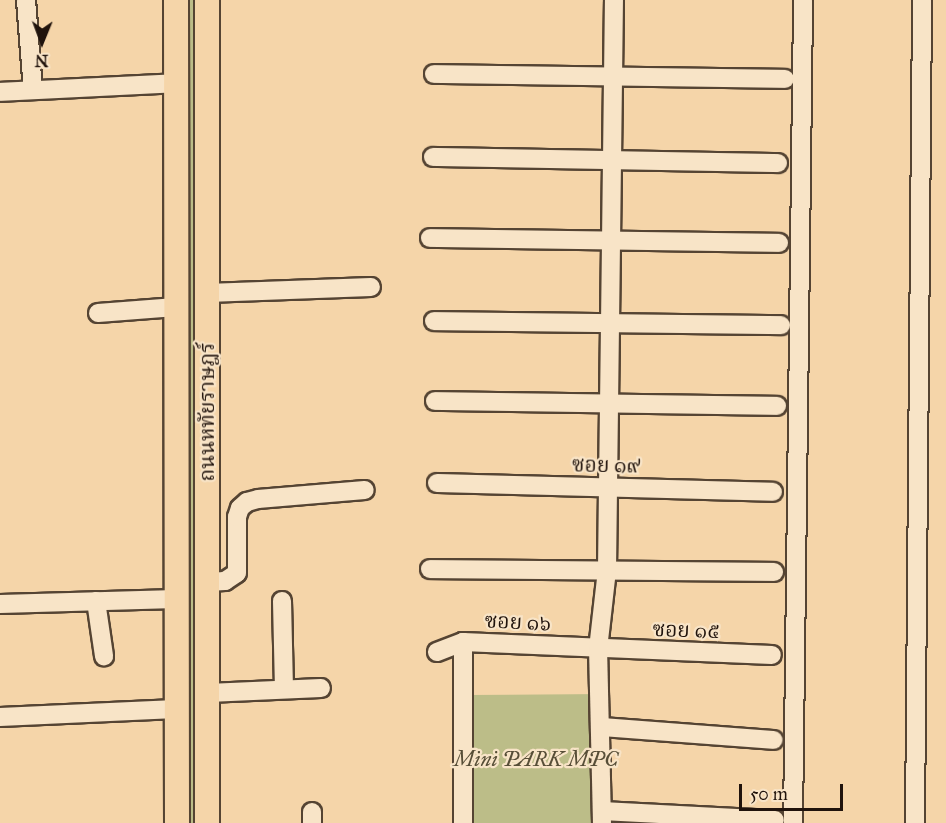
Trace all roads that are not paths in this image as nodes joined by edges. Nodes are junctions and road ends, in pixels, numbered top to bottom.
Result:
1 (26, 0) edge
2 (176, 0) edge
3 (207, 0) edge
4 (614, 0) edge
5 (803, 0) edge
6 (922, 0) edge
7 (434, 74) dead end
8 (613, 76) junction
9 (785, 79) dead end
10 (176, 83) junction
11 (33, 90) junction
12 (0, 92) edge
13 (434, 157) dead end
14 (611, 159) junction
15 (778, 163) dead end
16 (430, 238) dead end
17 (611, 240) junction
18 (779, 243) dead end
19 (371, 287) dead end
20 (207, 293) junction
21 (176, 307) junction
22 (98, 313) dead end
23 (434, 321) dead end
24 (610, 322) junction
25 (781, 324) dead end
26 (435, 401) dead end
27 (609, 404) junction
28 (777, 406) dead end
29 (437, 483) dead end
30 (608, 487) junction
31 (365, 490) dead end
32 (773, 492) dead end
33 (430, 569) dead end
34 (607, 570) junction
35 (774, 572) dead end
36 (208, 582) junction
37 (176, 599) junction
38 (96, 601) junction
39 (282, 601) dead end
40 (0, 604) edge
41 (463, 642) junction
42 (598, 649) junction
43 (437, 652) dead end
44 (772, 655) dead end
45 (104, 656) dead end
46 (321, 688) dead end
47 (284, 689) junction
48 (208, 693) junction
49 (176, 709) junction
50 (0, 717) edge
51 (601, 727) junction
52 (774, 740) dead end
53 (602, 817) edge
54 (784, 821) edge
55 (177, 823) edge
56 (207, 823) edge
57 (463, 823) edge
58 (915, 823) edge

1 - 11 street
2 - 10 main road, ถนนหทัยราษฎร์
3 - 20 main road, ถนนหทัยราษฎร์
4 - 8 street
5 - 54 street
6 - 58 street
7 - 8 street
8 - 9 street
8 - 14 street
10 - 11 street
10 - 21 main road, ถนนหทัยราษฎร์
11 - 12 street
13 - 14 street
14 - 15 street
14 - 17 street
16 - 17 street
17 - 18 street
17 - 24 street
19 - 20 street
20 - 36 main road, ถนนหทัยราษฎร์
21 - 22 street
21 - 37 main road, ถนนหทัยราษฎร์
23 - 24 street
24 - 25 street
24 - 27 street
26 - 27 street
27 - 28 street
27 - 30 street
29 - 30 street, ซอย ๑๙
30 - 32 street, ซอย ๑๙
30 - 34 street
31 - 36 street
33 - 34 street
34 - 35 street
34 - 42 street
36 - 48 main road, ถนนหทัยราษฎร์
37 - 38 street
37 - 49 main road, ถนนหทัยราษฎร์
38 - 40 street
38 - 45 street
39 - 47 street
41 - 42 street, ซอย ๑๖
41 - 43 street, ซอย ๑๖
41 - 57 street
42 - 44 street, ซอย ๑๕
42 - 51 street
46 - 47 street
47 - 48 street
48 - 56 main road, ถนนหทัยราษฎร์
49 - 50 street
49 - 55 main road, ถนนหทัยราษฎร์
51 - 52 street
51 - 53 street
53 - 54 street

